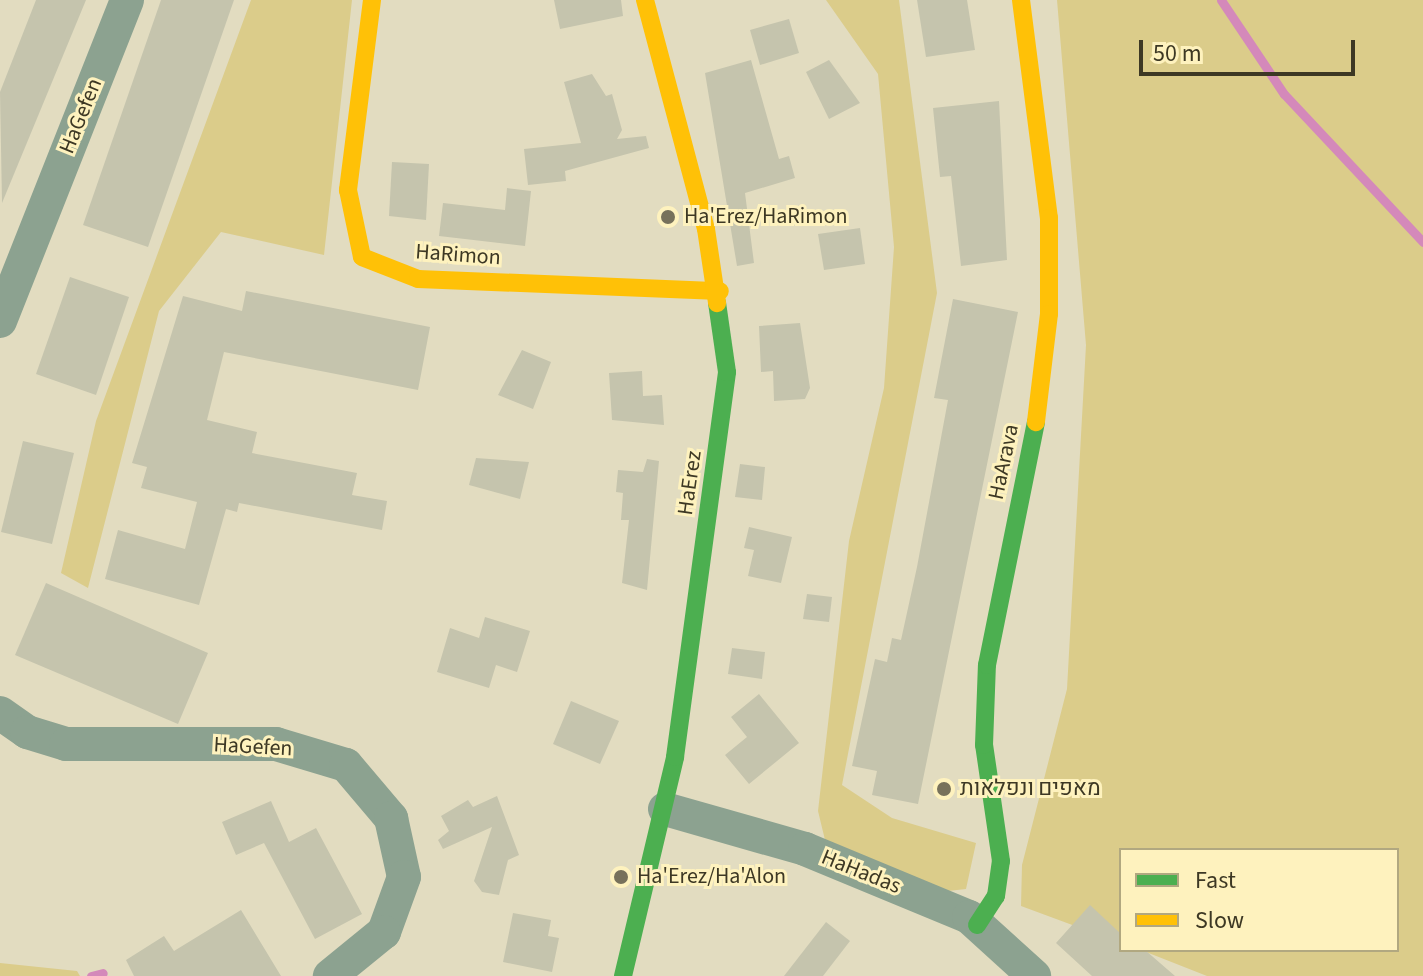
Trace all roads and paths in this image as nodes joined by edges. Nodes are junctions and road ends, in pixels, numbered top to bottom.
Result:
1 (127, 0) edge
2 (372, 0) edge
3 (645, 0) edge
4 (1021, 0) edge
5 (720, 291) junction
6 (0, 321) edge
7 (0, 713) edge
8 (665, 809) junction
9 (977, 925) junction
10 (330, 976) edge
11 (623, 976) edge
12 (1034, 976) edge

1 - 6 street, HaGefen
2 - 5 street, HaRimon
3 - 5 street, HaErez
4 - 9 street, HaArava
5 - 8 street, HaErez
7 - 10 street, HaGefen
8 - 9 street, HaHadas
8 - 11 street, HaErez
9 - 12 street, HaHadas

